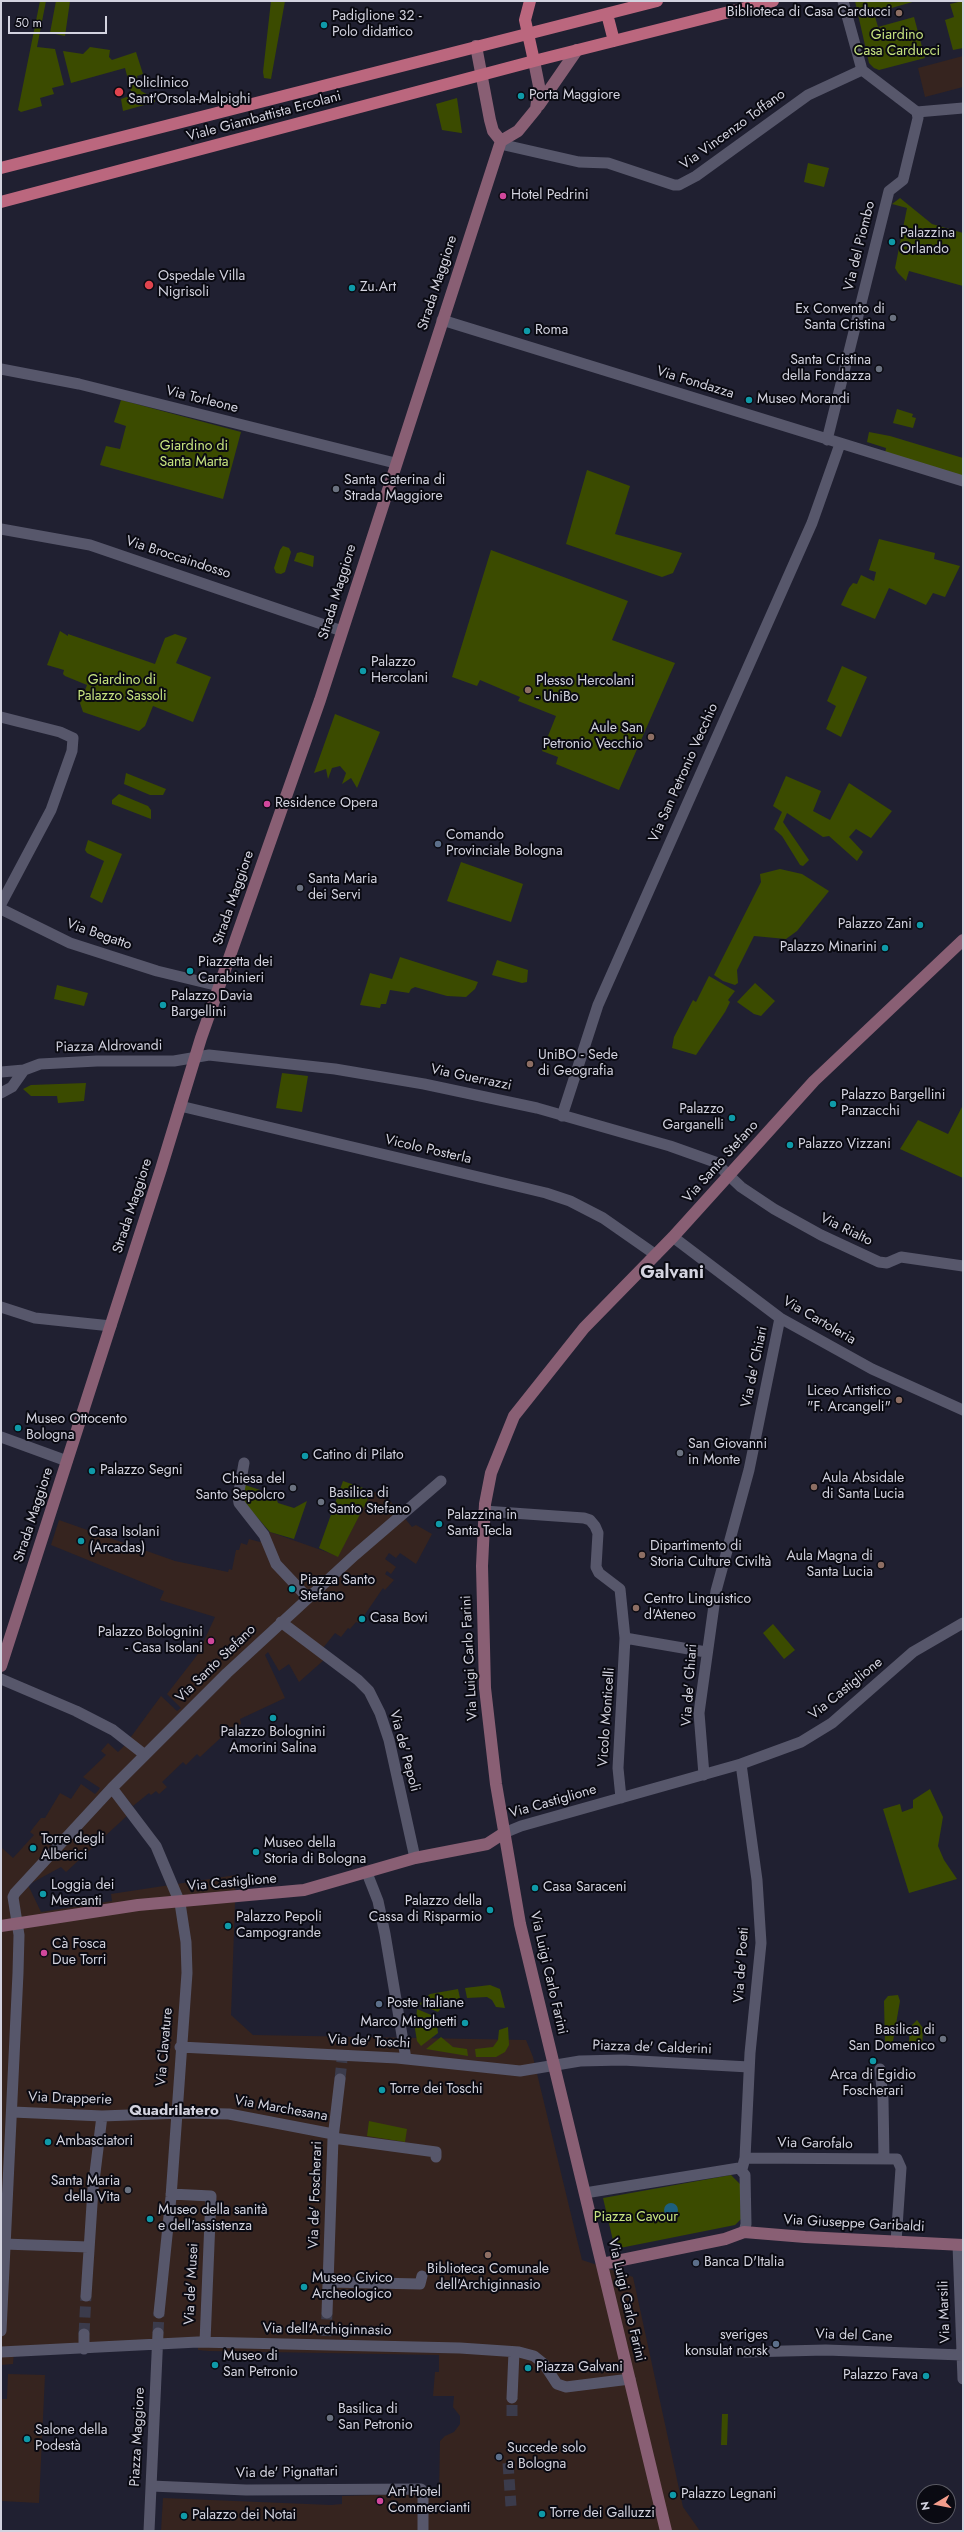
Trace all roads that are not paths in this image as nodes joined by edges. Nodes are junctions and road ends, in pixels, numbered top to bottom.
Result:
1 (530, 1) edge
2 (657, 1) edge
3 (773, 1) edge
4 (843, 1) edge
5 (607, 14) junction
6 (528, 34) junction
7 (614, 41) junction
8 (476, 46) junction
9 (577, 50) junction
10 (534, 61) junction
11 (862, 70) junction
12 (482, 75) junction
13 (963, 108) edge
14 (536, 109) junction
15 (917, 112) junction
16 (500, 143) junction
17 (1, 168) edge
18 (1, 202) edge
19 (442, 320) junction
20 (1, 369) edge
21 (834, 441) junction
22 (395, 462) junction
23 (963, 481) edge
24 (1, 530) edge
25 (342, 630) junction
26 (1, 717) edge
27 (1, 904) edge
28 (1, 909) edge
29 (963, 940) edge
30 (219, 986) junction
31 (195, 1057) junction
32 (24, 1070) junction
33 (1, 1072) edge
34 (1, 1093) edge
35 (180, 1106) junction
36 (562, 1116) junction
37 (730, 1176) junction
38 (673, 1237) junction
39 (656, 1255) junction
40 (963, 1266) edge
41 (1, 1307) edge
42 (780, 1318) junction
43 (111, 1326) junction
44 (963, 1410) edge
45 (514, 1416) joint
46 (1, 1437) edge
47 (67, 1460) junction
48 (244, 1463) dead end
49 (441, 1481) dead end
50 (484, 1511) junction
51 (308, 1598) junction
52 (281, 1622) junction
53 (963, 1623) edge
54 (625, 1638) junction
55 (706, 1652) junction
56 (1, 1666) edge
57 (1, 1679) edge
58 (145, 1755) junction
59 (741, 1764) junction
60 (704, 1775) junction
61 (112, 1788) junction
62 (622, 1798) junction
63 (504, 1833) junction
64 (415, 1858) junction
65 (367, 1873) junction
66 (180, 1903) junction
67 (18, 1923) junction
68 (1, 1926) edge
69 (180, 2047) junction
70 (406, 2059) junction
71 (554, 2066) junction
72 (749, 2067) junction
73 (880, 2069) dead end
74 (340, 2079) tunnel mouth
75 (175, 2113) junction
76 (8, 2116) edge
77 (102, 2116) junction
78 (333, 2136) junction
79 (436, 2157) dead end
80 (745, 2158) junction
81 (884, 2160) junction
82 (742, 2169) junction
83 (585, 2193) junction
84 (171, 2194) junction
85 (3, 2231) edge
86 (744, 2232) junction
87 (896, 2242) junction
88 (4, 2244) junction
89 (960, 2245) edge
90 (88, 2247) junction
91 (602, 2264) junction
92 (422, 2276) dead end
93 (328, 2282) junction
94 (86, 2296) tunnel mouth
95 (159, 2313) tunnel mouth
96 (327, 2313) tunnel mouth
97 (1, 2332) edge
98 (158, 2333) tunnel mouth
99 (84, 2334) tunnel mouth
100 (202, 2342) junction
101 (158, 2345) junction
102 (84, 2349) junction
103 (1, 2352) edge
104 (514, 2352) junction
105 (745, 2352) dead end
106 (962, 2355) junction
107 (630, 2379) junction
108 (963, 2379) edge
109 (512, 2398) tunnel mouth
110 (151, 2486) junction
111 (149, 2531) edge
112 (423, 2531) edge
113 (666, 2531) edge

1 - 6 main road
2 - 5 main road, Viale Giambattista Ercolani
3 - 7 main road, Viale Giambattista Ercolani
4 - 11 street
5 - 6 main road, Viale Giambattista Ercolani
5 - 7 main road
6 - 8 main road, Viale Giambattista Ercolani
6 - 10 main road
7 - 9 main road, Viale Giambattista Ercolani
8 - 12 street
8 - 17 main road, Viale Giambattista Ercolani
9 - 10 main road, Viale Giambattista Ercolani
9 - 14 street
10 - 12 main road, Viale Giambattista Ercolani
10 - 14 street
11 - 15 street
11 - 16 street, Via Vincenzo Toffano
12 - 16 street
12 - 18 main road, Viale Giambattista Ercolani
13 - 15 street
14 - 16 street
15 - 21 street, Via del Piombo
16 - 19 street, Strada Maggiore
19 - 21 street, Via Fondazza
19 - 22 street, Strada Maggiore
20 - 22 street, Via Torleone
21 - 23 street, Via Fondazza
21 - 36 street, Via San Petronio Vecchio
22 - 25 street, Strada Maggiore
24 - 25 street, Via Broccaindosso
25 - 30 street, Strada Maggiore
26 - 27 street
28 - 30 street, Via Begatto
29 - 37 street, Via Santo Stefano
30 - 31 street, Strada Maggiore
31 - 32 street, Piazza Aldrovandi
31 - 35 street, Strada Maggiore
31 - 36 street, Via Guerrazzi
32 - 33 street, Piazza Aldrovandi
32 - 34 street
35 - 39 street, Vicolo Posterla
35 - 43 street, Strada Maggiore
36 - 37 street, Via Guerrazzi
37 - 38 street, Via Santo Stefano
37 - 40 street, Via Rialto
38 - 39 street, Via Santo Stefano
38 - 42 street, Via Cartoleria
39 - 45 street, Via Santo Stefano
41 - 43 street
42 - 44 street, Via Cartoleria
42 - 55 street, Via de' Chiari
43 - 47 street, Strada Maggiore
45 - 50 street, Via Luigi Carlo Farini
46 - 47 street
47 - 56 street, Strada Maggiore
48 - 51 street
49 - 51 street, Via Santo Stefano
50 - 54 street, Vicolo Monticelli
50 - 63 street, Via Luigi Carlo Farini
51 - 52 street, Via Santo Stefano
52 - 58 street, Via Santo Stefano
52 - 64 street, Via de' Pepoli
53 - 59 street, Via Castiglione
54 - 55 street
54 - 62 street, Vicolo Monticelli
55 - 60 street, Via de' Chiari
57 - 58 street
58 - 61 street, Via Santo Stefano
59 - 60 street, Via Castiglione
59 - 72 street, Via de' Poeti
60 - 62 street, Via Castiglione
61 - 66 street, Via Clavature
61 - 67 street, Via Santo Stefano
62 - 63 street, Via Castiglione
63 - 64 street, Via Castiglione
63 - 71 street, Via Luigi Carlo Farini
64 - 65 street, Via Castiglione
65 - 66 street, Via Castiglione
65 - 70 street
66 - 67 street, Via Castiglione
66 - 69 street, Via Clavature
67 - 68 street, Via Castiglione
67 - 76 street, Via Santo Stefano
69 - 70 street, Via de' Toschi
69 - 75 street, Via Clavature
70 - 71 street, Via de' Toschi
71 - 72 street, Piazza de' Calderini
71 - 83 street, Via Luigi Carlo Farini
72 - 80 street, Via de' Poeti
73 - 81 street
74 - 78 street, Via de' Foscherari
75 - 77 street, Via Drapperie
75 - 78 street, Via Marchesana
75 - 84 street, Via Clavature
76 - 77 street, Via Drapperie
76 - 85 street, Via Santo Stefano
77 - 90 street
78 - 79 street, Via Marchesana
78 - 93 street, Via de' Foscherari
80 - 81 street, Via Garofalo
80 - 82 street, Via de' Poeti
81 - 87 street
82 - 83 street
82 - 86 street
83 - 91 street, Via Luigi Carlo Farini
84 - 95 street, Via Clavature
84 - 100 street, Via de' Musei
85 - 88 street, Via Santo Stefano
86 - 87 street, Via Giuseppe Garibaldi
86 - 91 street
87 - 89 street, Via Giuseppe Garibaldi
88 - 90 street
88 - 97 street, Via Santo Stefano
89 - 106 street, Via Marsili
90 - 94 street
91 - 107 street, Via Luigi Carlo Farini
92 - 93 street
93 - 96 street, Via de' Foscherari
98 - 101 street
99 - 102 street
100 - 101 street
100 - 104 street, Via dell'Archiginnasio
101 - 102 street
101 - 110 street, Piazza Maggiore
102 - 103 street
104 - 107 street, Via dell'Archiginnasio
104 - 109 street
105 - 106 street, Via del Cane
106 - 108 street, Via Marsili
107 - 113 street, Via Luigi Carlo Farini
110 - 111 street, Piazza Maggiore
110 - 112 street, Via de' Pignattari

